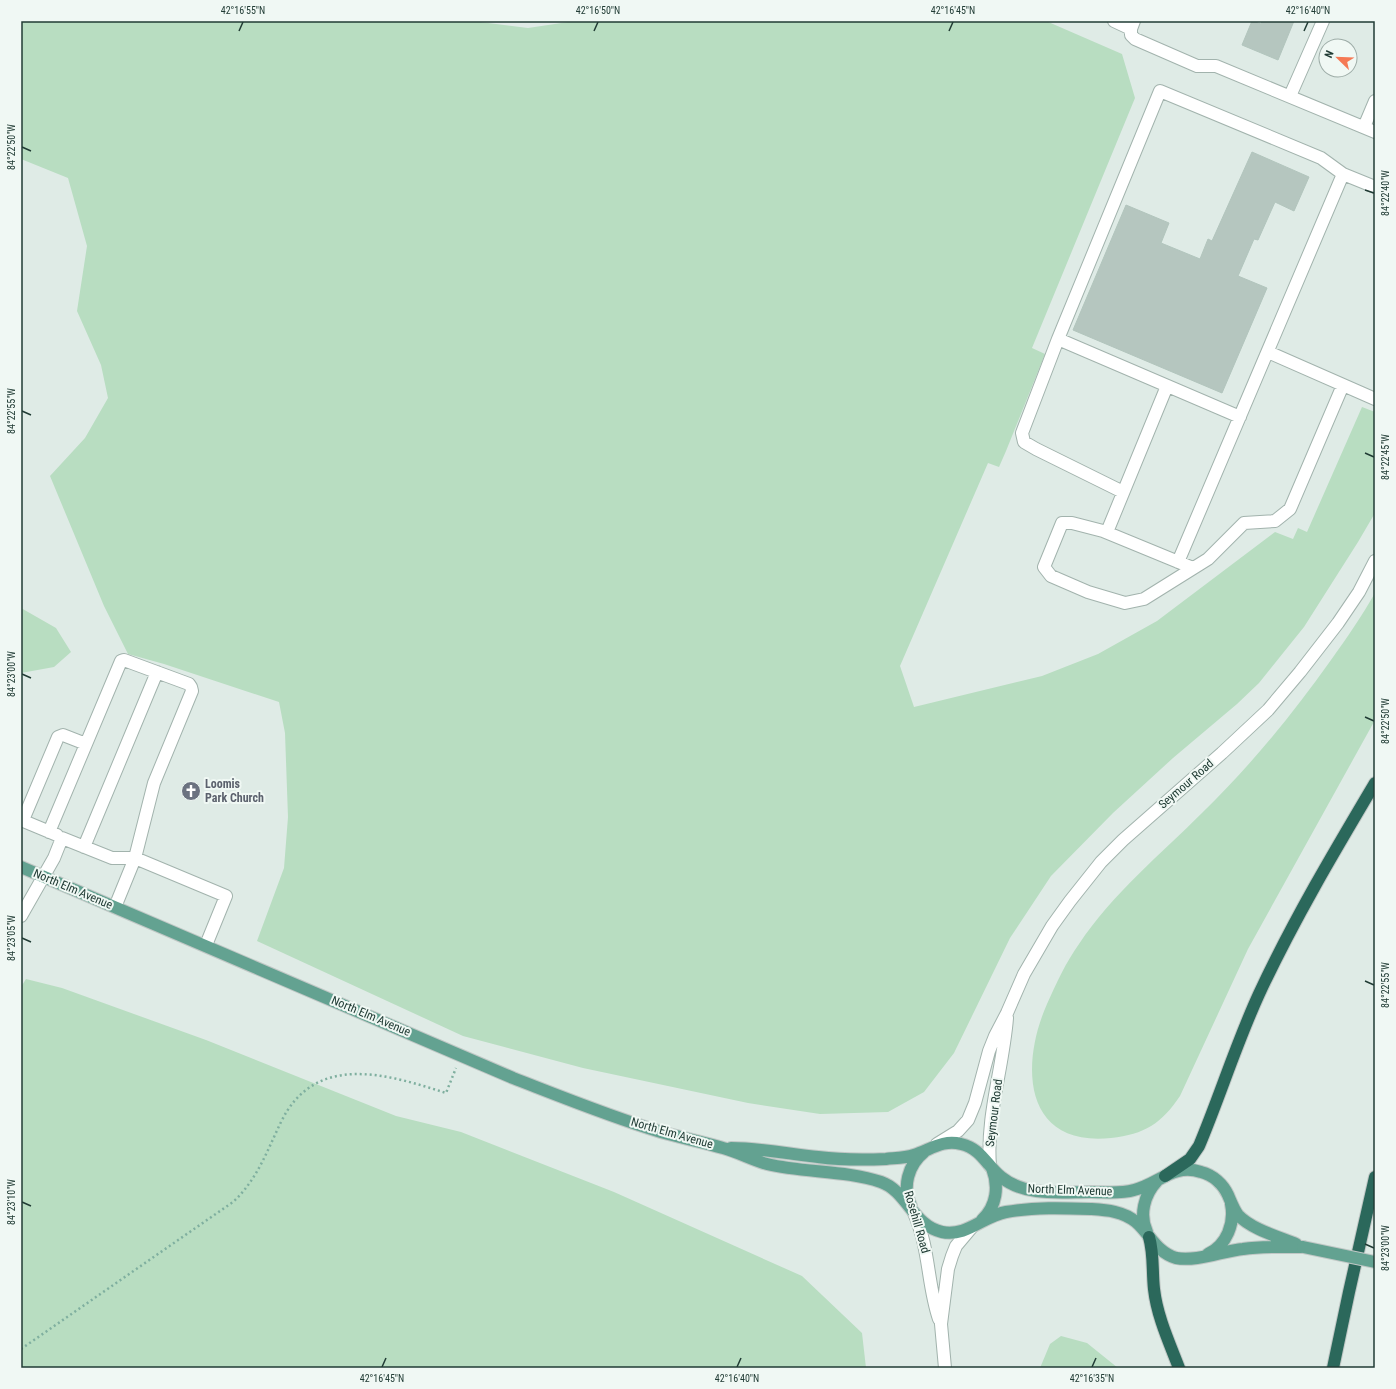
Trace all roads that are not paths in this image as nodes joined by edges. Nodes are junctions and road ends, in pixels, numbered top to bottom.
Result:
1 (1114, 21) edge
2 (1323, 21) edge
3 (1133, 25) edge
4 (1290, 96) junction
5 (1375, 101) edge
6 (1369, 129) edge
7 (1343, 174) junction
8 (1375, 187) edge
9 (1058, 339) junction
10 (1268, 352) junction
11 (1343, 385) junction
12 (1167, 386) junction
13 (1375, 399) edge
14 (1240, 417) junction
15 (1123, 492) junction
16 (1107, 532) junction
17 (1375, 561) edge
18 (1178, 562) junction
19 (1193, 568) junction
20 (157, 672) junction
21 (86, 744) junction
22 (1375, 783) edge
23 (22, 820) edge
24 (49, 832) junction
25 (62, 838) junction
26 (84, 847) junction
27 (135, 858) junction
28 (21, 867) edge
29 (43, 876) junction
30 (115, 907) junction
31 (21, 916) edge
32 (206, 945) junction
33 (1007, 1013) junction
34 (726, 1148) junction
35 (928, 1149) junction
36 (990, 1166) junction
37 (1165, 1176) junction
38 (1375, 1177) edge
39 (1230, 1200) junction
40 (913, 1211) junction
41 (972, 1227) junction
42 (1149, 1237) junction
43 (1303, 1247) junction
44 (1202, 1257) junction
45 (1375, 1262) edge
46 (941, 1324) junction
47 (945, 1368) edge
48 (1179, 1368) edge
49 (1334, 1368) edge

1 - 3 street
2 - 4 street
3 - 4 street
4 - 6 street
5 - 6 street
7 - 8 street
7 - 9 street
7 - 10 street
9 - 12 street
9 - 15 street
10 - 11 street
10 - 14 street
11 - 13 street
11 - 19 street
12 - 14 street
12 - 15 street
14 - 18 street
15 - 16 street
16 - 18 street
16 - 19 street
17 - 33 street, Seymour Road
18 - 19 street
20 - 21 street
20 - 26 street
20 - 27 street
21 - 23 street
21 - 24 street
22 - 37 highway
23 - 24 street
24 - 25 street
25 - 26 street
25 - 29 street
26 - 27 street
27 - 30 street
27 - 32 street
28 - 29 main road, North Elm Avenue
29 - 30 main road, North Elm Avenue
29 - 31 street
30 - 32 main road, North Elm Avenue
32 - 34 main road, North Elm Avenue
33 - 35 street, Seymour Road
33 - 36 street, Seymour Road
34 - 35 main road, North Elm Avenue
34 - 40 main road, North Elm Avenue
35 - 36 main road, North Elm Avenue
35 - 40 main road, Rosehill Road
36 - 37 main road, North Elm Avenue
36 - 41 main road, Seymour Road
37 - 39 main road, North Elm Avenue
37 - 42 main road
38 - 49 highway
39 - 43 main road, North Elm Avenue
39 - 44 main road
40 - 41 main road, North Elm Avenue
40 - 46 street, Rosehill Road
41 - 42 main road, North Elm Avenue
41 - 46 street, Rosehill Road
42 - 44 main road, North Elm Avenue
42 - 48 highway
43 - 44 main road, North Elm Avenue
43 - 45 main road, North Elm Avenue, bridge
46 - 47 street, Rosehill Road

